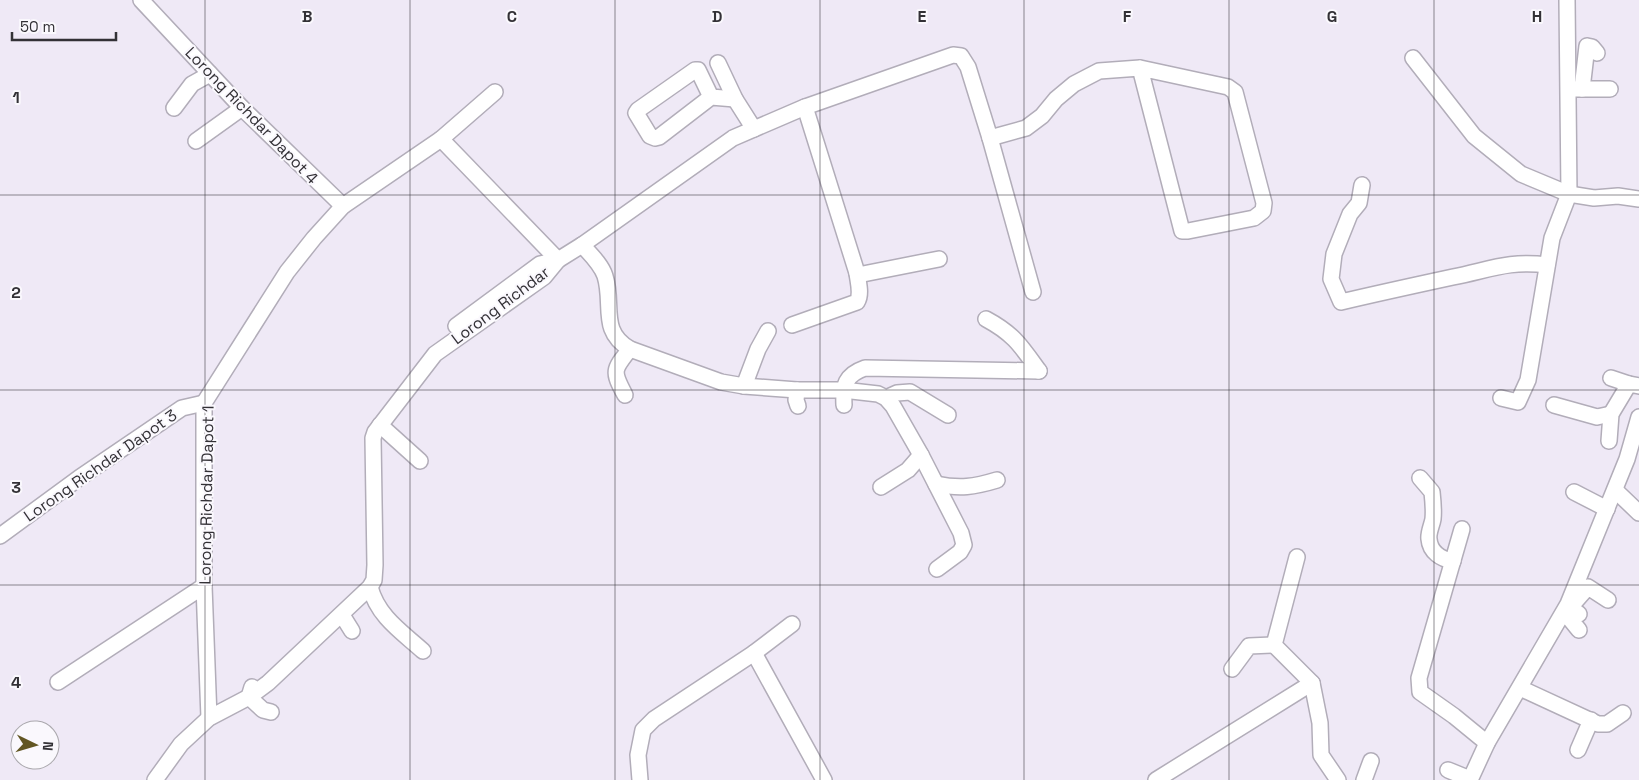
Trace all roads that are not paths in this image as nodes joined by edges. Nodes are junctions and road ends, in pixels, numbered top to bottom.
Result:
1 (142, 0) edge
2 (1566, 0) edge
3 (1597, 53) dead end
4 (1412, 58) dead end
5 (718, 64) dead end
6 (1140, 68) junction
7 (210, 74) junction
8 (724, 78) junction
9 (1575, 89) junction
10 (1610, 89) dead end
11 (495, 92) dead end
12 (711, 97) junction
13 (735, 99) junction
14 (805, 107) junction
15 (174, 108) dead end
16 (242, 108) junction
17 (754, 130) junction
18 (990, 138) junction
19 (441, 139) junction
20 (196, 141) dead end
21 (1362, 185) dead end
22 (1569, 194) junction
23 (1639, 199) edge
24 (343, 206) junction
25 (582, 245) junction
26 (939, 259) dead end
27 (558, 260) junction
28 (1547, 265) junction
29 (857, 273) junction
30 (1033, 292) dead end
31 (986, 319) dead end
32 (792, 325) dead end
33 (768, 331) dead end
34 (630, 349) junction
35 (1610, 378) dead end
36 (1634, 385) edge
37 (744, 386) junction
38 (797, 390) junction
39 (625, 395) dead end
40 (844, 397) junction
41 (886, 398) junction
42 (1501, 398) dead end
43 (204, 403) junction
44 (1554, 405) dead end
45 (798, 406) dead end
46 (1611, 414) junction
47 (948, 415) dead end
48 (1639, 417) edge
49 (380, 425) junction
50 (1609, 441) dead end
51 (921, 455) junction
52 (420, 461) dead end
53 (1633, 461) edge
54 (1420, 478) dead end
55 (997, 480) dead end
56 (936, 484) junction
57 (881, 487) dead end
58 (1615, 490) junction
59 (1574, 492) dead end
60 (1607, 509) junction
61 (1639, 514) edge
62 (1462, 529) dead end
63 (0, 536) edge
64 (1297, 557) dead end
65 (1453, 561) junction
66 (937, 569) dead end
67 (204, 586) junction
68 (370, 587) junction
69 (1608, 600) dead end
70 (1573, 609) junction
71 (342, 615) junction
72 (792, 624) dead end
73 (352, 630) dead end
74 (1579, 630) dead end
75 (1274, 645) junction
76 (423, 651) dead end
77 (754, 653) junction
78 (1232, 668) dead end
79 (58, 682) dead end
80 (1312, 682) junction
81 (1520, 688) junction
82 (249, 697) junction
83 (271, 712) dead end
84 (1623, 712) dead end
85 (209, 718) junction
86 (1591, 720) junction
87 (1487, 743) junction
88 (1578, 750) dead end
89 (1371, 761) dead end
90 (1448, 770) dead end
91 (155, 780) edge
92 (640, 780) edge
93 (824, 780) edge
94 (1156, 780) edge
95 (1338, 780) edge
96 (1364, 780) edge
97 (1470, 780) edge

1 - 7 street, Lorong Richdar Dapot 4
2 - 9 street
3 - 9 street
4 - 22 street
5 - 8 street
6 - 6 street
6 - 18 street
7 - 15 street
7 - 16 street, Lorong Richdar Dapot 4
8 - 12 street
8 - 13 street
9 - 10 street
9 - 22 street
11 - 19 street, Lorong Richdar Dapot 1
12 - 12 street
12 - 13 street
13 - 17 street
14 - 17 street
14 - 18 street
14 - 29 street
16 - 20 street
16 - 24 street, Lorong Richdar Dapot 4
17 - 25 street
18 - 30 street
19 - 24 street, Lorong Richdar Dapot 1
19 - 27 street
21 - 28 street
22 - 23 street
22 - 28 street
24 - 43 street, Lorong Richdar Dapot 1
25 - 27 street
25 - 34 street
26 - 29 street
27 - 49 street, Lorong Richdar
27 - 82 street, Lorong Richdar
28 - 42 street
29 - 32 street
31 - 40 street
33 - 37 street
34 - 37 street
34 - 39 street
35 - 36 street
36 - 46 street
37 - 38 street
38 - 40 street
38 - 45 street
40 - 41 street
41 - 47 street
41 - 51 street
43 - 63 street, Lorong Richdar Dapot 3
43 - 67 street, Lorong Richdar Dapot 1
44 - 46 street
46 - 50 street
48 - 53 street
49 - 52 street
49 - 68 street, Lorong Richdar
51 - 56 street
51 - 57 street
53 - 58 street
54 - 65 street
55 - 56 street
56 - 66 street
58 - 60 street
58 - 61 street
59 - 60 street
60 - 70 street
62 - 65 street
64 - 75 street
65 - 87 street
67 - 79 street
67 - 85 street, Lorong Richdar Dapot 1
68 - 71 street
68 - 76 street
69 - 70 street
70 - 74 street
70 - 81 street
71 - 73 street
71 - 82 street
72 - 77 street
75 - 78 street
75 - 80 street
77 - 92 street
77 - 93 street
80 - 94 street
80 - 95 street
81 - 86 street
81 - 87 street
82 - 83 street
82 - 85 street
84 - 86 street
85 - 91 street
86 - 88 street
87 - 97 street
89 - 96 street
90 - 97 street

